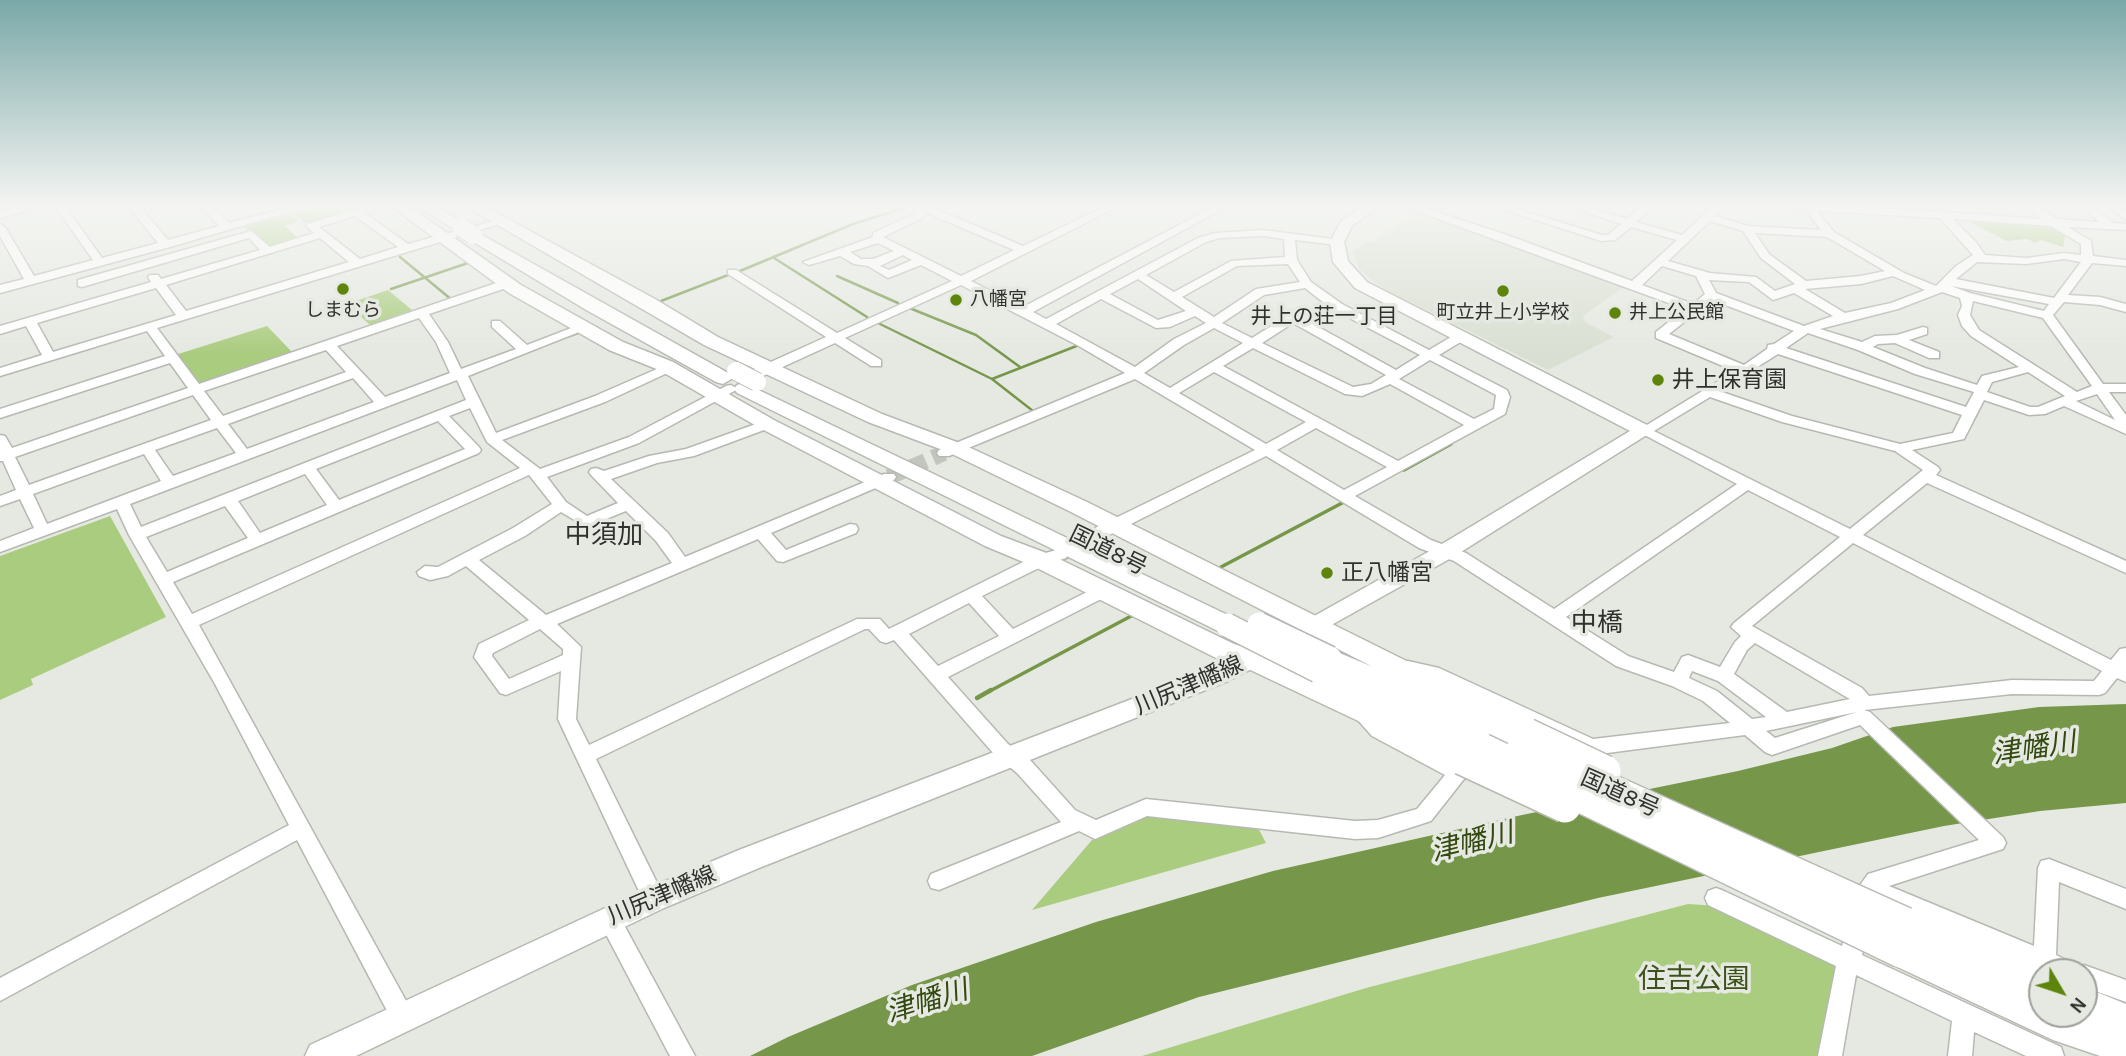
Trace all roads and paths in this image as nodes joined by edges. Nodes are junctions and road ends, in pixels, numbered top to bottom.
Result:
1 (17, 255) edge
2 (95, 255) edge
3 (123, 255) edge
4 (178, 255) edge
5 (254, 255) edge
6 (349, 255) edge
7 (385, 255) edge
8 (469, 255) edge
9 (496, 255) edge
10 (519, 255) edge
11 (541, 255) edge
12 (828, 255) edge
13 (847, 255) edge
14 (893, 255) edge
15 (913, 255) edge
16 (1012, 255) edge
17 (1130, 255) edge
18 (1171, 255) edge
19 (1290, 255) edge
20 (1339, 255) edge
21 (1552, 255) edge
22 (1666, 255) edge
23 (1765, 255) edge
24 (1866, 255) edge
25 (1979, 255) edge
26 (1981, 258) junction
27 (2088, 258) junction
28 (922, 260) junction
29 (1291, 260) junction
30 (99, 261) junction
31 (809, 262) dead end
32 (1659, 262) junction
33 (2126, 262) edge
34 (874, 263) junction
35 (359, 264) junction
36 (145, 265) junction
37 (732, 272) dead end
38 (1895, 272) junction
39 (1137, 274) junction
40 (1701, 275) junction
41 (31, 280) junction
42 (963, 280) junction
43 (82, 283) dead end
44 (508, 283) junction
45 (159, 284) junction
46 (1307, 284) junction
47 (1634, 286) junction
48 (1799, 287) junction
49 (1942, 287) junction
50 (0, 289) edge
51 (1100, 295) junction
52 (1711, 295) junction
53 (1773, 296) junction
54 (1966, 296) junction
55 (1174, 297) junction
56 (2059, 300) junction
57 (1338, 307) junction
58 (2126, 308) edge
59 (1696, 309) junction
60 (1748, 309) junction
61 (1195, 311) junction
62 (421, 312) junction
63 (1024, 312) junction
64 (2048, 315) junction
65 (184, 317) junction
66 (1843, 317) junction
67 (1293, 318) junction
68 (30, 321) junction
69 (1212, 321) junction
70 (1048, 323) junction
71 (496, 324) dead end
72 (150, 327) junction
73 (583, 328) junction
74 (0, 330) edge
75 (1806, 330) junction
76 (1923, 331) dead end
77 (836, 337) junction
78 (1460, 337) junction
79 (1896, 339) junction
80 (328, 344) junction
81 (1254, 344) junction
82 (1863, 347) junction
83 (1773, 348) junction
84 (525, 350) junction
85 (1431, 355) junction
86 (1934, 355) dead end
87 (49, 357) junction
88 (172, 358) junction
89 (876, 363) dead end
90 (668, 367) junction
91 (1215, 367) junction
92 (2029, 368) junction
93 (1745, 370) junction
94 (0, 372) edge
95 (355, 373) junction
96 (461, 374) junction
97 (1134, 374) junction
98 (1393, 377) junction
99 (742, 381) junction
100 (2100, 388) junction
101 (2126, 388) edge
102 (197, 390) junction
103 (1708, 392) junction
104 (1980, 392) junction
105 (1170, 394) junction
106 (2071, 399) junction
107 (474, 401) junction
108 (384, 404) junction
109 (819, 412) junction
110 (1971, 413) junction
111 (0, 414) edge
112 (440, 415) junction
113 (776, 417) junction
114 (220, 422) junction
115 (1316, 422) junction
116 (1474, 425) junction
117 (2126, 425) edge
118 (2126, 430) edge
119 (1644, 431) junction
120 (0, 439) edge
121 (492, 439) junction
122 (1900, 448) junction
123 (1267, 450) junction
124 (950, 451) junction
125 (150, 453) dead end
126 (4, 456) edge
127 (245, 456) junction
128 (584, 460) junction
129 (307, 467) junction
130 (1398, 467) junction
131 (534, 472) junction
132 (602, 477) junction
133 (1927, 477) junction
134 (883, 479) junction
135 (1748, 483) junction
136 (171, 484) junction
137 (26, 492) junction
138 (1344, 496) junction
139 (228, 498) junction
140 (0, 501) edge
141 (122, 502) junction
142 (629, 504) junction
143 (561, 505) junction
144 (336, 508) junction
145 (1104, 525) junction
146 (850, 529) dead end
147 (43, 531) junction
148 (760, 531) junction
149 (137, 535) junction
150 (1854, 537) junction
151 (257, 540) junction
152 (0, 547) edge
153 (1017, 550) junction
154 (1445, 552) junction
155 (1051, 557) junction
156 (468, 559) junction
157 (682, 565) junction
158 (2126, 568) edge
159 (425, 572) dead end
160 (164, 579) junction
161 (1103, 591) junction
162 (972, 596) junction
163 (1554, 617) junction
164 (1234, 620) junction
165 (190, 622) junction
166 (543, 622) junction
167 (1315, 628) junction
168 (897, 632) junction
169 (1754, 635) junction
170 (1011, 637) junction
171 (2126, 654) edge
172 (571, 659) junction
173 (1251, 659) junction
174 (1381, 662) junction
175 (1324, 664) junction
176 (2120, 672) edge
177 (936, 675) junction
178 (1724, 676) junction
179 (1678, 681) junction
180 (1866, 703) junction
181 (1784, 720) junction
182 (1870, 724) joint
183 (1746, 728) junction
184 (1524, 742) junction
185 (1589, 746) junction
186 (584, 756) junction
187 (1011, 758) junction
188 (1467, 760) junction
189 (1078, 821) junction
190 (301, 828) junction
191 (1773, 876) junction
192 (939, 881) dead end
193 (1870, 888) junction
194 (1716, 898) dead end
195 (654, 899) junction
196 (2126, 899) edge
197 (609, 919) junction
198 (1903, 938) junction
199 (2044, 958) edge
200 (1850, 960) junction
201 (2028, 967) edge
202 (2028, 970) edge
203 (2098, 981) edge
204 (0, 990) edge
205 (2126, 991) edge
206 (2098, 1002) edge
207 (2098, 1008) edge
208 (2126, 1012) edge
209 (402, 1016) junction
210 (1964, 1016) junction
211 (2126, 1021) edge
212 (2053, 1039) edge
213 (2126, 1048) edge
214 (328, 1054) edge
215 (683, 1056) edge
216 (1830, 1056) edge
217 (1960, 1056) edge
218 (2107, 1056) edge

1 - 41 street
2 - 30 street
3 - 30 street
4 - 36 street
5 - 45 street
6 - 35 street
7 - 35 street
8 - 44 highway
9 - 90 highway
10 - 99 highway, 国道8号
11 - 99 highway
12 - 31 street
13 - 34 street
14 - 34 street
15 - 28 street
16 - 42 street
17 - 63 street
18 - 39 street
19 - 29 street
20 - 78 main road
21 - 47 street
22 - 32 street
23 - 48 street
24 - 38 street
25 - 26 street
26 - 27 street
26 - 49 street
27 - 33 street
27 - 56 street
28 - 34 street
28 - 42 street
29 - 46 street
29 - 55 street
30 - 41 street
32 - 40 street
32 - 47 street
35 - 65 street
36 - 43 street
36 - 45 street
37 - 77 street
38 - 48 street
38 - 49 street
39 - 51 street
39 - 55 street
40 - 52 street
40 - 53 street
41 - 50 street
42 - 63 street
42 - 77 street
44 - 62 street
44 - 73 highway
45 - 65 street
45 - 68 street
46 - 57 street
46 - 69 street
47 - 59 street
48 - 53 street
48 - 66 street
49 - 54 street
49 - 56 street
49 - 66 street
51 - 61 street
51 - 70 street
52 - 59 street
52 - 60 street
53 - 60 street
54 - 64 street
54 - 92 street
55 - 61 street
56 - 58 street
56 - 64 street
57 - 67 street
57 - 85 street
59 - 93 street
60 - 75 street
61 - 69 street
62 - 80 street
62 - 96 street
63 - 70 street
64 - 100 street
65 - 72 street
66 - 75 street
67 - 81 street
67 - 98 street
68 - 74 street
68 - 87 street
69 - 81 street
69 - 97 street
70 - 97 street
71 - 84 street
72 - 87 street
72 - 88 street
73 - 84 street
73 - 90 highway
75 - 82 street
75 - 83 street
76 - 79 street
77 - 89 street
77 - 99 street
78 - 85 street
78 - 119 main road
79 - 82 street
79 - 86 street
80 - 95 street
80 - 102 street
81 - 91 street
81 - 98 street
82 - 104 street
83 - 93 street
83 - 110 street
84 - 96 street
85 - 98 street
85 - 116 street
87 - 94 street
88 - 102 street
88 - 111 street
90 - 99 highway
90 - 121 street
91 - 105 street
91 - 115 street
92 - 104 street
92 - 106 street
93 - 103 street
95 - 108 street
95 - 114 street
96 - 107 street
96 - 108 street
97 - 105 street
97 - 124 street
98 - 116 street
99 - 109 highway, 国道8号
99 - 113 highway
99 - 124 highway
99 - 128 street
100 - 101 street
100 - 106 street
100 - 117 street
102 - 114 street
102 - 126 street
103 - 119 street
103 - 122 street
104 - 106 street
104 - 110 street
105 - 123 street
106 - 118 street
107 - 112 street
107 - 121 street
108 - 127 street
109 - 145 highway
109 - 164 highway, 国道8号
110 - 122 street
112 - 129 street
112 - 144 street
113 - 132 street
113 - 134 highway
113 - 153 highway
113 - 164 highway, 国道8号
114 - 127 street
114 - 137 street
115 - 123 street
115 - 130 street
116 - 130 street
119 - 135 street
119 - 154 main road, 川尻津幡線
120 - 126 street
121 - 131 street
122 - 133 street
123 - 138 street
123 - 145 street
124 - 145 highway
125 - 136 street
126 - 137 street
127 - 136 street
128 - 131 street
128 - 132 street
129 - 139 street
129 - 144 street
130 - 138 street
131 - 143 street
131 - 165 street
132 - 142 street
133 - 150 street
133 - 158 street
134 - 148 street
134 - 153 highway
135 - 150 street
135 - 163 street
136 - 141 street
137 - 140 street
137 - 147 street
138 - 154 street
139 - 149 street
139 - 151 street
141 - 147 street
141 - 149 street
142 - 143 street
142 - 157 street
143 - 156 street
144 - 151 street
145 - 167 highway
146 - 148 street
147 - 152 street
148 - 157 street
149 - 160 street
150 - 169 street
150 - 176 street
151 - 160 street
153 - 155 highway
154 - 163 street
154 - 167 main road, 川尻津幡線
155 - 161 highway
155 - 162 street
156 - 159 street
156 - 166 street
157 - 166 street
160 - 165 street
161 - 170 street
161 - 173 highway
162 - 168 street
162 - 170 street
163 - 179 street
164 - 175 highway, 国道8号, bridge
165 - 190 street
166 - 172 street
166 - 172 street
167 - 173 main road, 川尻津幡線
167 - 174 highway
168 - 177 street
168 - 186 street
169 - 178 street
169 - 180 street
170 - 177 street
171 - 176 street
172 - 186 street
173 - 187 main road, 川尻津幡線
173 - 188 highway
174 - 184 highway
174 - 185 street
175 - 184 highway, 国道8号
175 - 188 highway, 国道8号
176 - 180 street
177 - 187 street
178 - 179 street
178 - 181 street
179 - 183 street
180 - 181 street
181 - 183 street
182 - 183 street
182 - 193 street
183 - 185 street
184 - 191 highway, 国道8号, bridge
185 - 188 street
186 - 195 street
187 - 189 street
187 - 195 main road, 川尻津幡線
188 - 189 street
188 - 191 highway, 国道8号, bridge
189 - 192 street
190 - 204 street
190 - 209 street
191 - 198 highway, 国道8号, bridge
193 - 200 street
193 - 201 street
194 - 200 street
195 - 197 main road, 川尻津幡線
196 - 199 street
197 - 209 main road, 川尻津幡線
197 - 215 street
198 - 202 highway, 国道8号
198 - 212 highway, 国道8号
200 - 210 street
200 - 216 street
203 - 205 street
206 - 208 highway
207 - 211 highway
209 - 214 main road, 川尻津幡線
210 - 212 street
210 - 217 street
212 - 213 highway, 国道8号
212 - 218 highway

